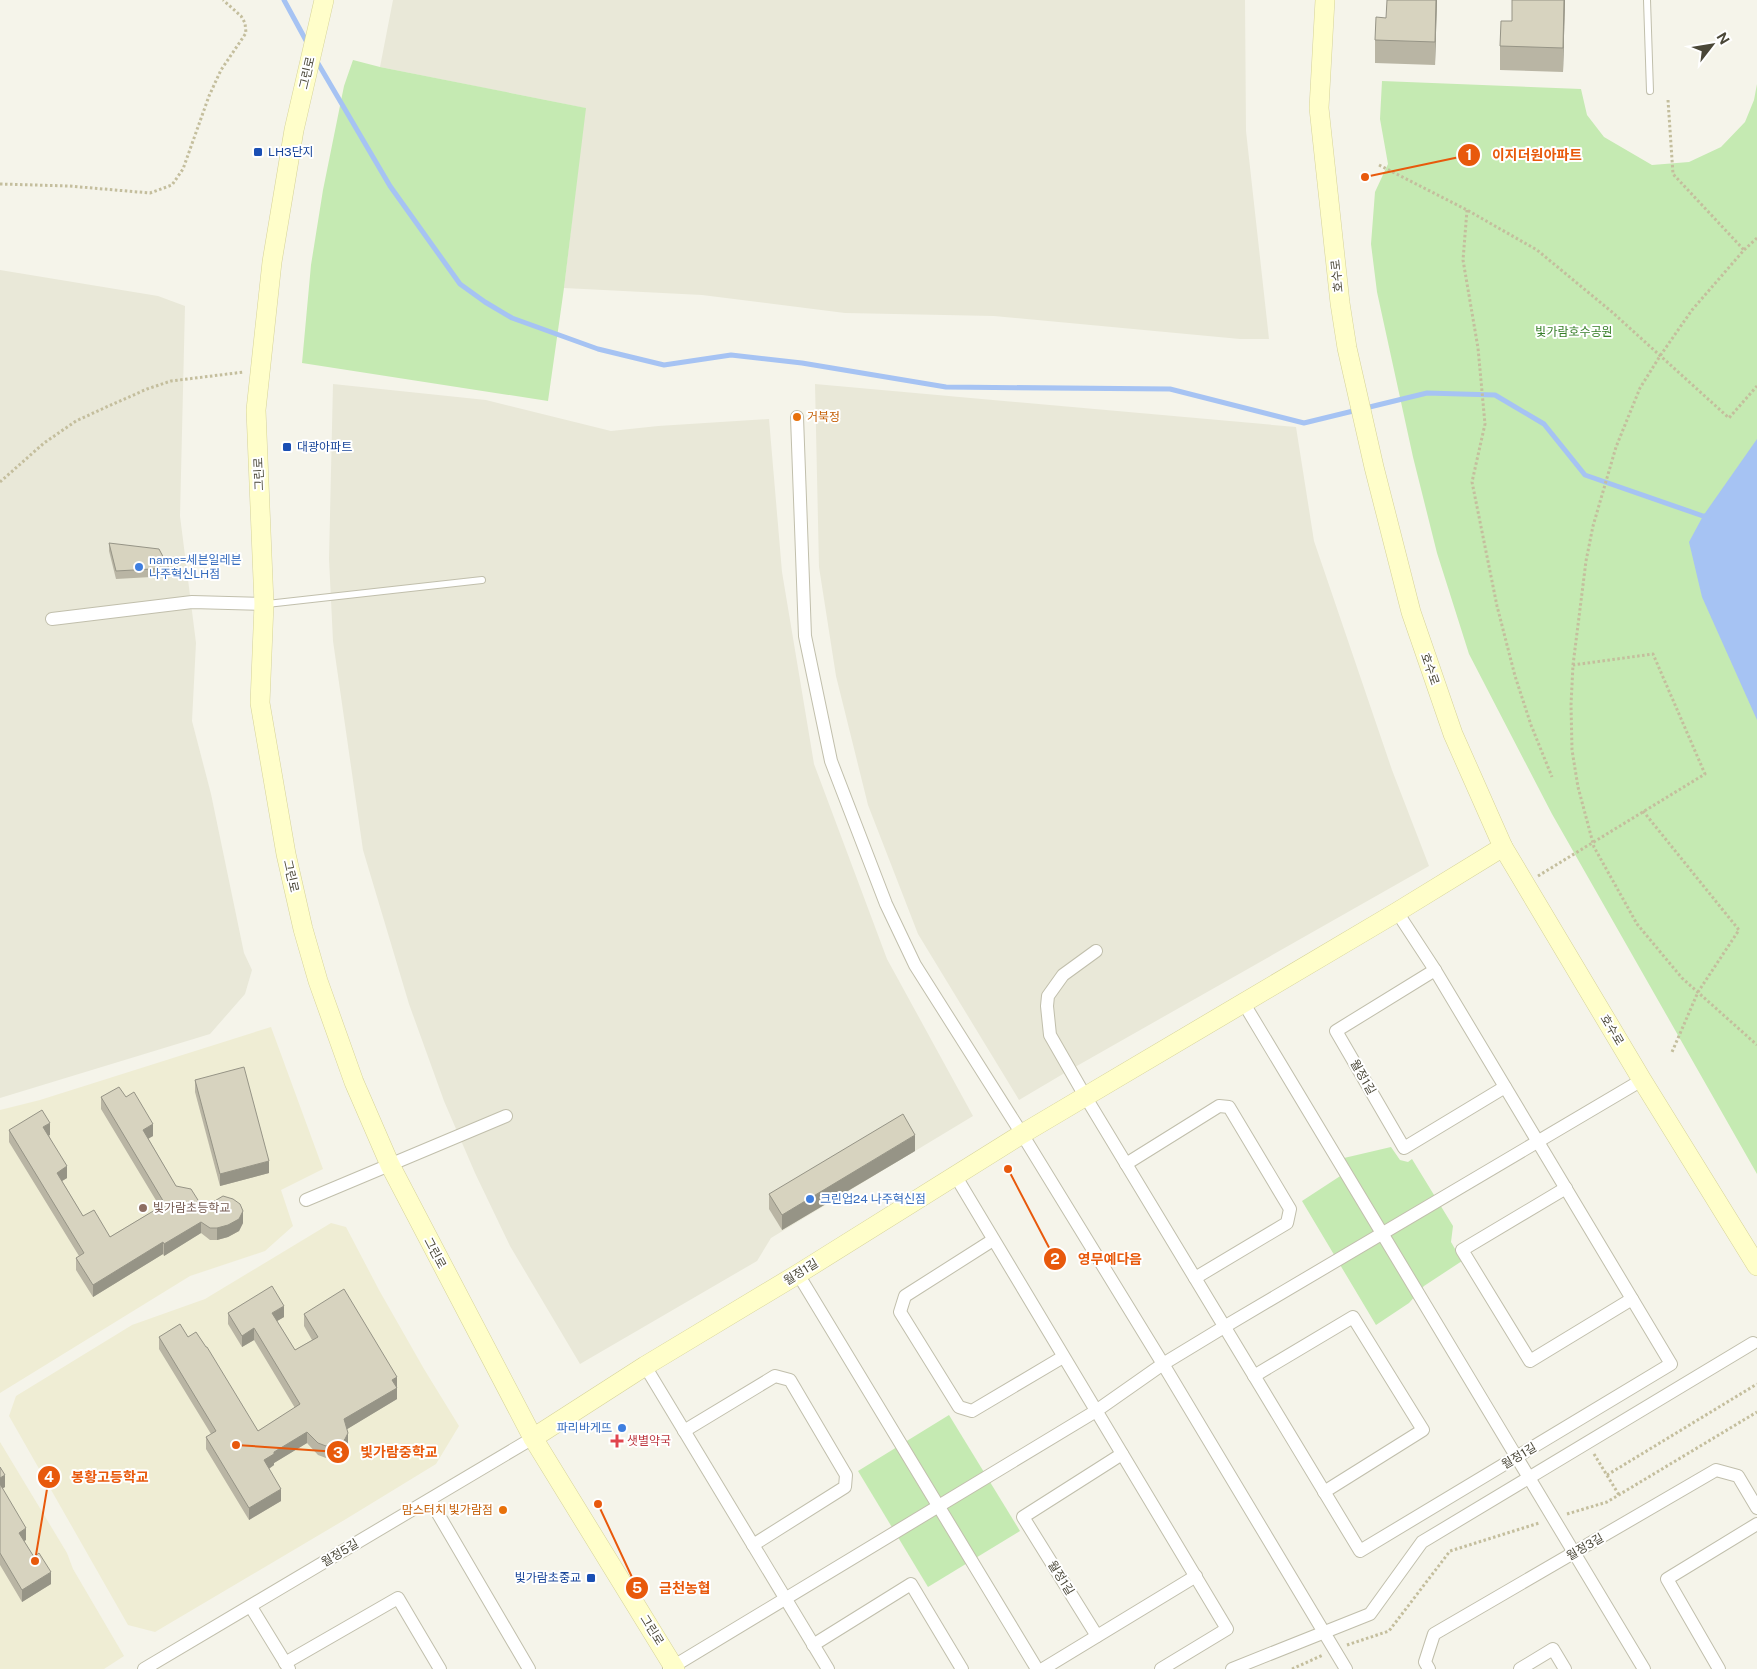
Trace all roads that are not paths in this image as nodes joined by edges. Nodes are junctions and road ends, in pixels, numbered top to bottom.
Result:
1 (324, 0) edge
2 (1325, 0) edge
3 (1647, 0) edge
4 (1650, 91) dead end
5 (797, 417) dead end
6 (482, 580) dead end
7 (264, 604) junction
8 (52, 619) dead end
9 (1503, 847) junction
10 (1397, 912) junction
11 (1096, 951) dead end
12 (1435, 970) junction
13 (1243, 1002) junction
14 (1642, 1080) junction
15 (1505, 1087) junction
16 (1085, 1096) junction
17 (506, 1116) dead end
18 (1022, 1134) junction
19 (1538, 1142) junction
20 (1126, 1164) junction
21 (390, 1165) junction
22 (955, 1174) junction
23 (1566, 1188) junction
24 (306, 1200) dead end
25 (1383, 1233) junction
26 (993, 1240) junction
27 (1757, 1266) edge
28 (798, 1274) junction
29 (1196, 1278) junction
30 (1632, 1299) junction
31 (1224, 1327) junction
32 (1753, 1343) dead end
33 (1063, 1356) junction
34 (1163, 1364) junction
35 (645, 1366) junction
36 (1254, 1376) junction
37 (1096, 1411) junction
38 (684, 1431) junction
39 (533, 1438) junction
40 (1122, 1454) junction
41 (1517, 1457) junction
42 (1530, 1478) junction
43 (1324, 1492) junction
44 (430, 1500) junction
45 (939, 1506) junction
46 (1757, 1508) edge
47 (1757, 1524) edge
48 (753, 1545) junction
49 (1575, 1553) junction
50 (1196, 1576) junction
51 (785, 1599) junction
52 (251, 1607) junction
53 (1324, 1631) junction
54 (1097, 1636) junction
55 (813, 1645) junction
56 (158, 1665) edge
57 (287, 1666) edge
58 (673, 1668) edge
59 (144, 1669) edge
60 (440, 1669) edge
61 (530, 1669) edge
62 (828, 1669) edge
63 (962, 1669) edge
64 (1037, 1669) edge
65 (1043, 1669) edge
66 (1161, 1669) edge
67 (1232, 1669) edge
68 (1346, 1669) edge
69 (1429, 1669) edge
70 (1520, 1669) edge
71 (1565, 1669) edge
72 (1644, 1669) edge
73 (1719, 1669) edge

1 - 7 street, 그린로
2 - 9 street, 호수로
3 - 4 lane
5 - 18 street
6 - 7 lane
7 - 8 street
7 - 21 street, 그린로
9 - 10 street, 월정1길
9 - 14 street, 호수로
10 - 12 street, 월정1길
10 - 13 street, 월정1길
11 - 16 street
12 - 15 street, 월정1길
12 - 15 street, 월정1길
13 - 16 street, 월정1길
13 - 25 street
14 - 19 street
14 - 27 street, 호수로
15 - 19 street, 월정1길
16 - 18 street, 월정1길
16 - 20 street, 월정1길
17 - 21 street
18 - 22 street, 월정1길
18 - 34 street
19 - 23 street, 월정1길
19 - 25 street
20 - 29 street, 월정1길
20 - 29 street
21 - 24 street
21 - 39 street, 그린로
22 - 26 street
22 - 28 street, 월정1길
23 - 30 street, 월정1길
23 - 30 street
25 - 31 street
25 - 41 street
26 - 33 street
26 - 33 street
28 - 35 street, 월정1길
28 - 45 street
29 - 31 street, 월정1길
30 - 41 street, 월정1길
31 - 34 street
31 - 36 street, 월정1길
32 - 42 street
33 - 37 street
34 - 37 street
34 - 53 street
35 - 38 street
35 - 39 street, 월정1길
36 - 43 street, 월정1길
36 - 43 street
37 - 40 street
37 - 45 street
38 - 48 street
38 - 48 street
39 - 44 street, 월정5길
39 - 58 street, 그린로
40 - 50 street
40 - 54 street, 월정1길
41 - 42 street
41 - 43 street, 월정1길
42 - 49 street
42 - 53 street
44 - 52 street, 월정5길
44 - 61 street
45 - 51 street
45 - 64 street
46 - 49 street, 월정3길
47 - 73 street
48 - 51 street
49 - 69 street, 월정3길
49 - 72 street
50 - 54 street
50 - 66 street
51 - 55 street
51 - 58 street
52 - 56 street, 월정5길
52 - 57 street
53 - 67 street
53 - 68 street
54 - 65 street
55 - 62 street
55 - 63 street
56 - 59 street, 월정5길
57 - 60 street
70 - 71 street

